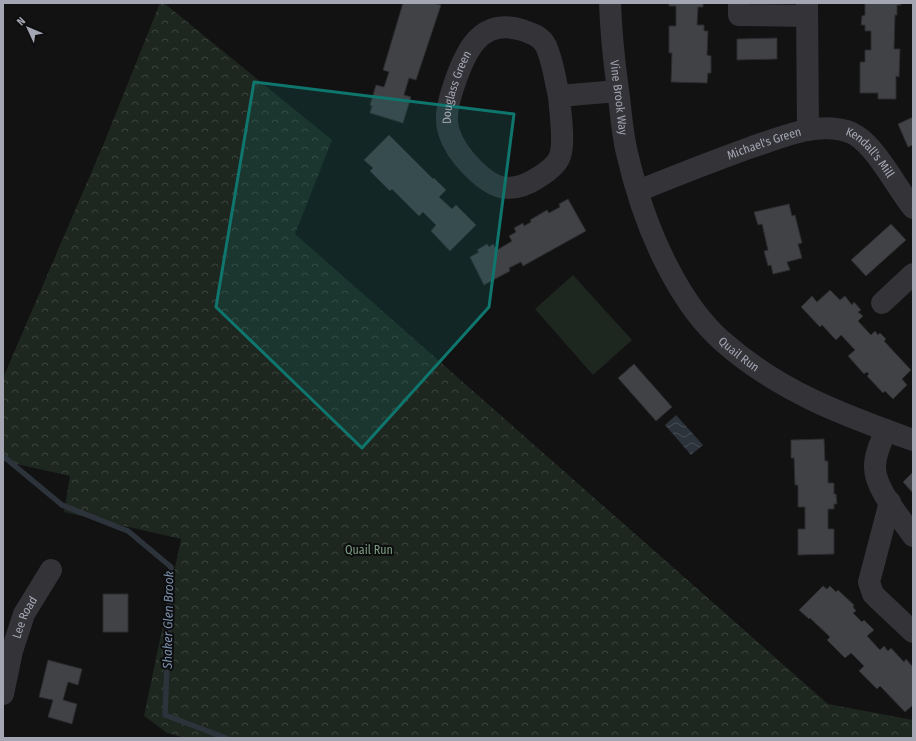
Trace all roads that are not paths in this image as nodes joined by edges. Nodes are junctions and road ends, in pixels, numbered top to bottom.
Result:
1 (610, 3) edge
2 (739, 3) edge
3 (807, 10) edge
4 (618, 91) junction
5 (559, 96) junction
6 (808, 130) junction
7 (638, 192) junction
8 (913, 208) edge
9 (913, 274) edge
10 (882, 303) dead end
11 (886, 430) junction
12 (913, 440) edge
13 (890, 502) junction
14 (913, 536) edge
15 (51, 570) dead end
16 (913, 632) edge
17 (3, 694) edge

1 - 4 street, Vine Brook Way
2 - 3 street, Michael's Green
3 - 6 street, Michael's Green
4 - 5 street
4 - 7 street, Vine Brook Way
5 - 5 street, Douglass Green
6 - 7 street, Michael's Green
6 - 8 street, Kendall's Mill
7 - 11 street, Quail Run
9 - 10 street
11 - 12 street, Quail Run
11 - 13 street
13 - 14 street
13 - 16 street
15 - 17 street, Lee Road

